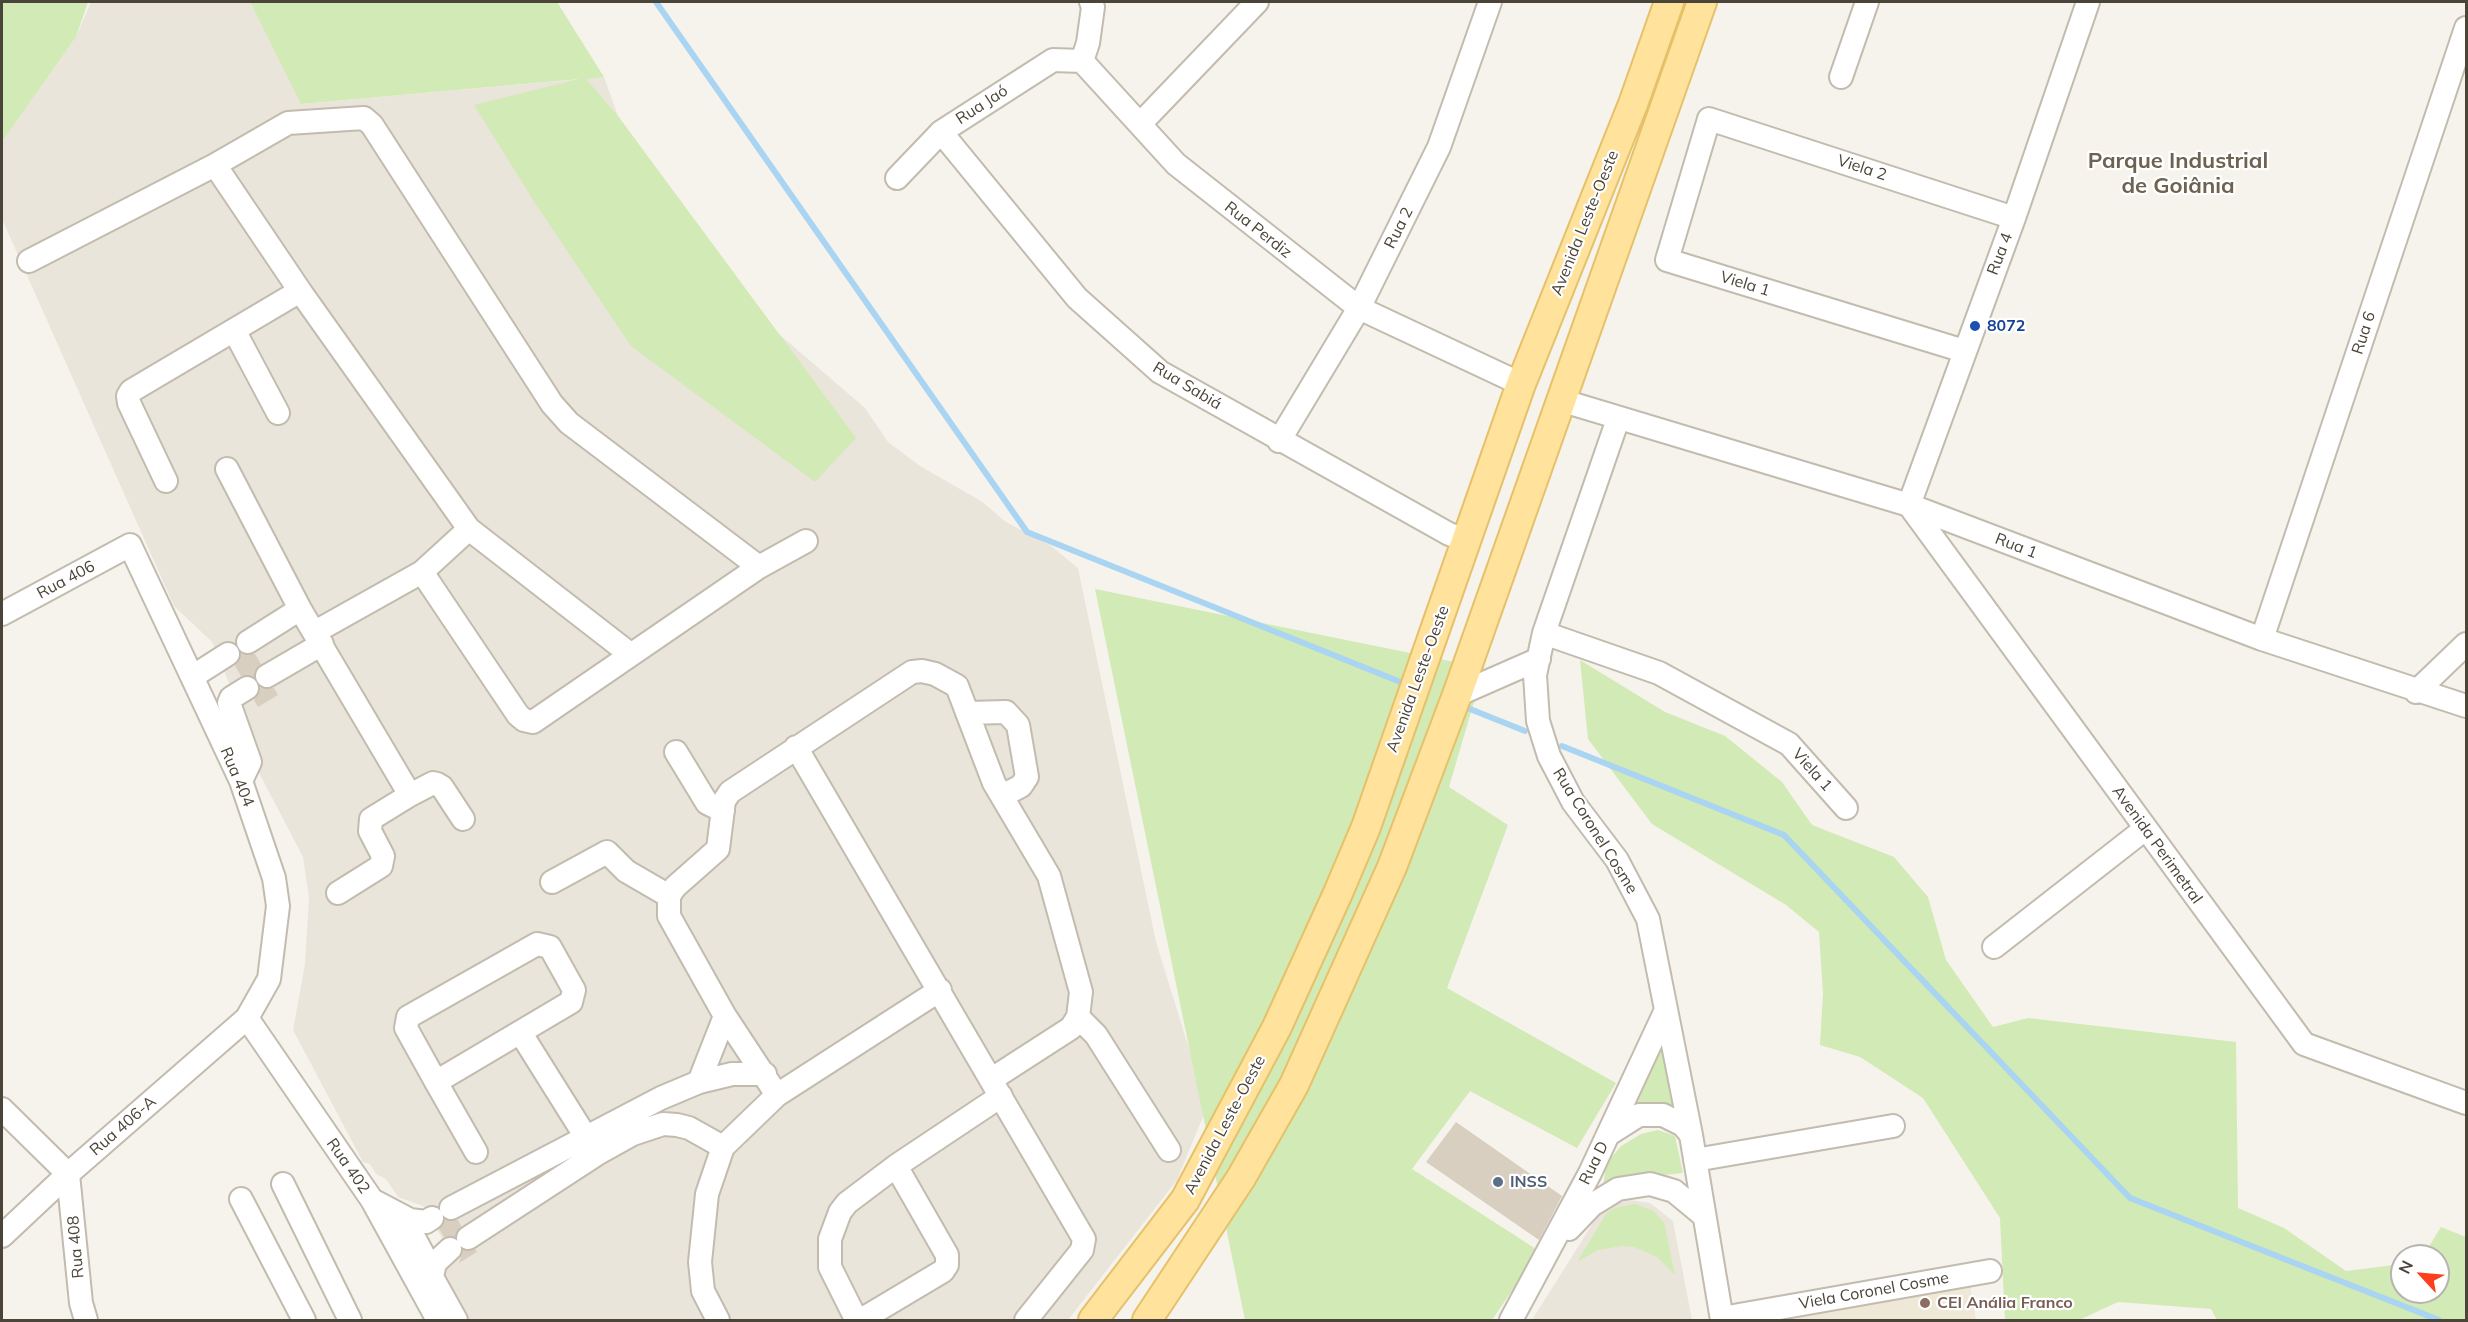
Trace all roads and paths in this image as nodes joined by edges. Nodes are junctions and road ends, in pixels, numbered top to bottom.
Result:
1 (1091, 2) edge
2 (1257, 2) edge
3 (1490, 2) edge
4 (1669, 2) edge
5 (1702, 2) edge
6 (1867, 2) edge
7 (2088, 2) edge
8 (2466, 28) edge
9 (2462, 53) edge
10 (1082, 61) junction
11 (1841, 77) dead end
12 (1709, 119) joint
13 (1141, 123) junction
14 (941, 132) junction
15 (215, 165) junction
16 (897, 178) dead end
17 (2014, 218) junction
18 (29, 261) dead end
19 (300, 291) junction
20 (1557, 292) junction
21 (1594, 304) junction
22 (1359, 308) junction
23 (235, 332) junction
24 (1964, 351) junction
25 (1521, 384) junction
26 (1560, 400) junction
27 (278, 413) dead end
28 (1618, 419) junction
29 (1279, 441) junction
30 (227, 469) dead end
31 (166, 482) dead end
32 (1909, 505) junction
33 (469, 529) junction
34 (1467, 540) junction
35 (806, 541) dead end
36 (130, 545) joint
37 (759, 567) junction
38 (422, 572) junction
39 (300, 609) junction
40 (2, 614) edge
41 (1544, 633) junction
42 (318, 638) junction
43 (2262, 639) junction
44 (248, 642) dead end
45 (2466, 644) edge
46 (228, 654) dead end
47 (630, 654) junction
48 (1539, 659) junction
49 (200, 672) junction
50 (267, 676) dead end
51 (247, 688) dead end
52 (2416, 692) junction
53 (1457, 695) junction
54 (229, 703) junction
55 (2466, 706) edge
56 (967, 713) junction
57 (796, 747) junction
58 (676, 752) dead end
59 (241, 782) junction
60 (410, 795) junction
61 (1002, 796) junction
62 (1846, 808) dead end
63 (723, 812) junction
64 (463, 819) dead end
65 (2145, 829) junction
66 (552, 882) dead end
67 (338, 893) dead end
68 (669, 896) junction
69 (1324, 923) junction
70 (1360, 941) junction
71 (1994, 948) dead end
72 (1305, 965) junction
73 (1340, 985) junction
74 (940, 990) junction
75 (1666, 1010) junction
76 (725, 1016) junction
77 (1078, 1017) junction
78 (247, 1018) junction
79 (520, 1032) junction
80 (765, 1074) junction
81 (436, 1082) junction
82 (699, 1082) junction
83 (996, 1088) junction
84 (777, 1095) junction
85 (2466, 1103) edge
86 (2, 1109) edge
87 (1893, 1126) dead end
88 (1608, 1135) junction
89 (1691, 1135) junction
90 (591, 1145) junction
91 (723, 1147) junction
92 (1169, 1150) dead end
93 (476, 1152) dead end
94 (1695, 1160) junction
95 (896, 1166) junction
96 (68, 1174) junction
97 (283, 1184) dead end
98 (241, 1199) dead end
99 (372, 1200) junction
100 (1703, 1215) junction
101 (403, 1217) junction
102 (2, 1236) edge
103 (1553, 1245) junction
104 (432, 1271) junction
105 (1990, 1271) dead end
106 (1722, 1319) edge
107 (86, 1320) edge
108 (304, 1320) edge
109 (350, 1320) edge
110 (438, 1320) edge
111 (456, 1320) edge
112 (718, 1320) edge
113 (1026, 1320) edge
114 (1094, 1320) edge
115 (1147, 1320) edge
116 (1511, 1320) edge

1 - 10 street
2 - 13 street
3 - 22 street, Rua 2
4 - 20 main road, Avenida Leste-Oeste
5 - 21 main road, Avenida Leste-Oeste
6 - 11 street
7 - 17 street, Rua 4
8 - 9 street, Rua 6
9 - 43 street, Rua 6
10 - 13 street, Rua Perdiz
10 - 14 street, Rua Jaó
12 - 17 street, Viela 2
12 - 24 street, Viela 1
13 - 22 street, Rua Perdiz
14 - 16 street, Rua Jaó
14 - 29 street, Rua Sabiá
15 - 18 street
15 - 19 street
15 - 37 street
17 - 24 street, Rua 4
19 - 23 street
19 - 33 street
20 - 21 main road
20 - 25 main road, Avenida Leste-Oeste
21 - 26 main road, Avenida Leste-Oeste
22 - 25 street, Rua Perdiz
22 - 29 street, Rua 2
23 - 27 street
23 - 31 street
24 - 32 street, Rua 4
25 - 34 main road, Avenida Leste-Oeste
26 - 28 street, Rua 1
26 - 53 main road, Avenida Leste-Oeste
28 - 32 street, Rua 1
28 - 41 street, Rua Coronel Cosme
29 - 34 street, Rua Sabiá
30 - 39 street
32 - 43 street, Rua 1
32 - 65 street, Avenida Perimetral
33 - 38 street
33 - 47 street
34 - 69 main road, Avenida Leste-Oeste
35 - 37 street
36 - 40 street, Rua 406
36 - 49 street, Rua 404
37 - 47 street
38 - 42 street
38 - 47 street
39 - 42 street
39 - 44 street
41 - 48 street, Rua Coronel Cosme
41 - 62 street, Viela 1
42 - 50 street
42 - 60 street
43 - 52 street, Rua 1
45 - 52 street
46 - 49 street
48 - 53 street
48 - 75 street, Rua Coronel Cosme
49 - 54 street
49 - 59 street, Rua 404
51 - 54 street
52 - 55 street, Rua 1
53 - 70 main road, Avenida Leste-Oeste
54 - 59 street
56 - 57 street
56 - 61 street
56 - 61 street
57 - 63 street
57 - 74 street
58 - 63 street
59 - 78 street, Rua 404
60 - 64 street
60 - 67 street
61 - 77 street
63 - 68 street
65 - 71 street
65 - 85 street, Avenida Perimetral
66 - 68 street
68 - 76 street
69 - 70 main road
69 - 72 main road, Avenida Leste-Oeste
70 - 73 main road, Avenida Leste-Oeste
72 - 73 main road
72 - 114 main road, Avenida Leste-Oeste
73 - 115 main road, Avenida Leste-Oeste
74 - 83 street
74 - 84 street
75 - 88 street
75 - 89 street, Rua Coronel Cosme
76 - 80 street
76 - 82 street
77 - 83 street
77 - 92 street
78 - 96 street, Rua 406-A
78 - 99 street, Rua 402
79 - 81 street
79 - 81 street
79 - 90 street
80 - 82 street
80 - 84 street
81 - 93 street
82 - 90 street
83 - 95 street
83 - 113 street
84 - 91 street
86 - 96 street
87 - 94 street
88 - 89 street, Rua D
88 - 103 street, Rua D
89 - 94 street, Rua Coronel Cosme
90 - 91 street
90 - 101 street
90 - 104 street
91 - 112 street
94 - 100 street, Rua Coronel Cosme
95 - 95 street
96 - 102 street, Rua 406-A
96 - 107 street, Rua 408
97 - 109 street
98 - 108 street
99 - 101 street
99 - 110 street, Rua 402
100 - 103 street, Rua D
100 - 106 street, Rua Coronel Cosme
101 - 104 street
103 - 116 street, Rua D
104 - 111 street
105 - 106 street, Viela Coronel Cosme

